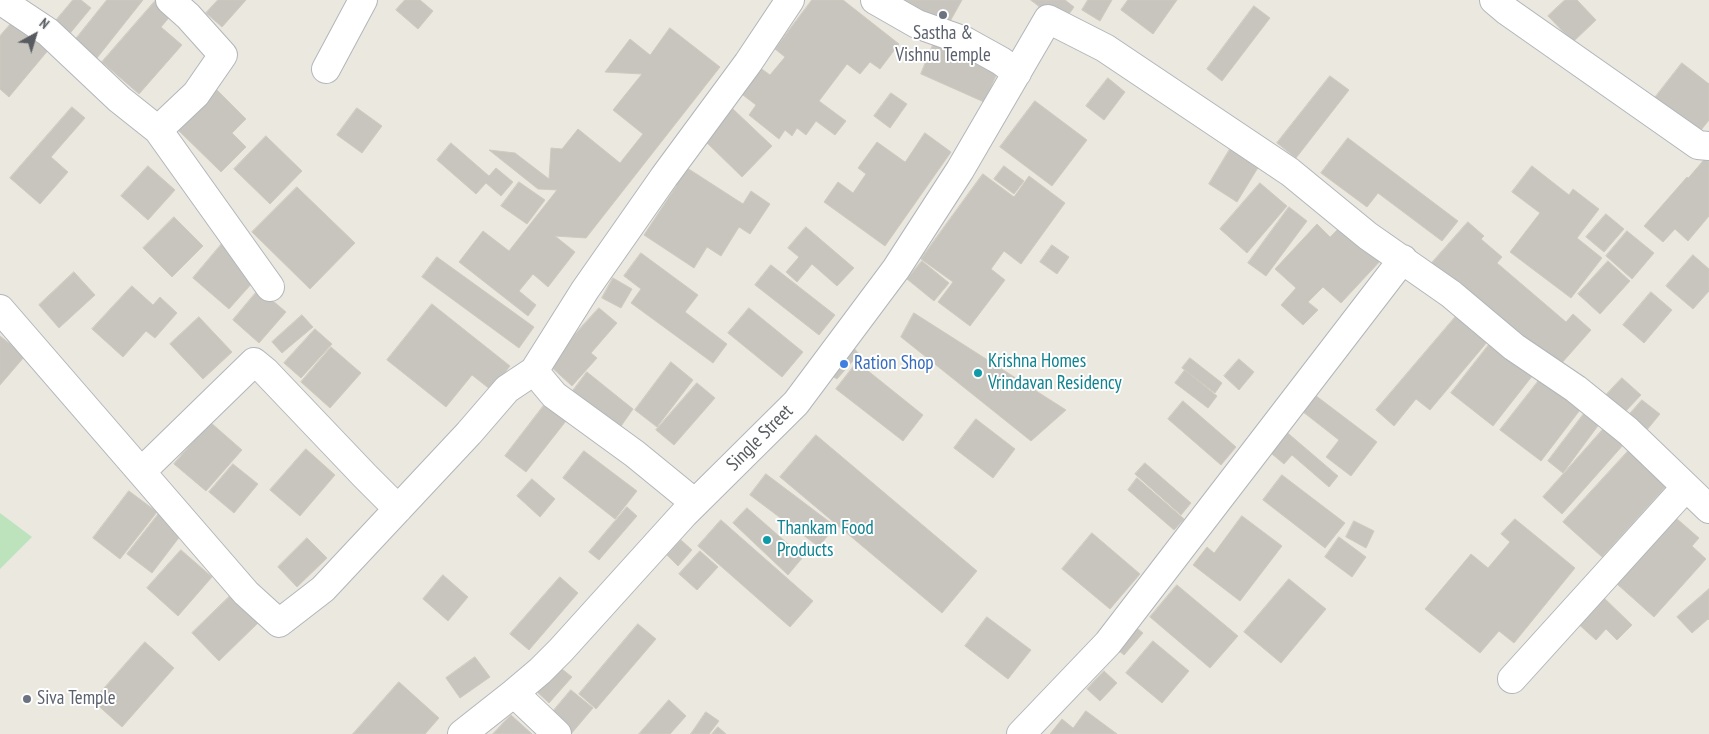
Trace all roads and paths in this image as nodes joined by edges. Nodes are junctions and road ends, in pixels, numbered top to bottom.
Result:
1 (0, 0) edge
2 (170, 0) edge
3 (363, 0) edge
4 (790, 0) edge
5 (875, 0) edge
6 (1494, 0) edge
7 (326, 69) dead end
8 (1017, 73) junction
9 (158, 130) junction
10 (1709, 146) edge
11 (1403, 259) junction
12 (270, 287) dead end
13 (0, 309) edge
14 (534, 371) junction
15 (142, 471) junction
16 (1686, 487) junction
17 (695, 503) junction
18 (398, 509) junction
19 (1709, 509) edge
20 (1512, 679) dead end
21 (514, 693) junction
22 (462, 734) edge
23 (557, 734) edge
24 (1021, 734) edge

1 - 9 street
2 - 9 street
3 - 7 street
4 - 14 street
5 - 8 street
6 - 10 street
8 - 11 street, Single Street
8 - 17 street, Single Street
9 - 12 street
11 - 16 street
11 - 24 street
13 - 15 street
14 - 17 street
14 - 18 street
15 - 18 street
15 - 18 street
16 - 19 street
16 - 20 street
17 - 21 street, Single Street
21 - 22 street, Single Street
21 - 23 street

